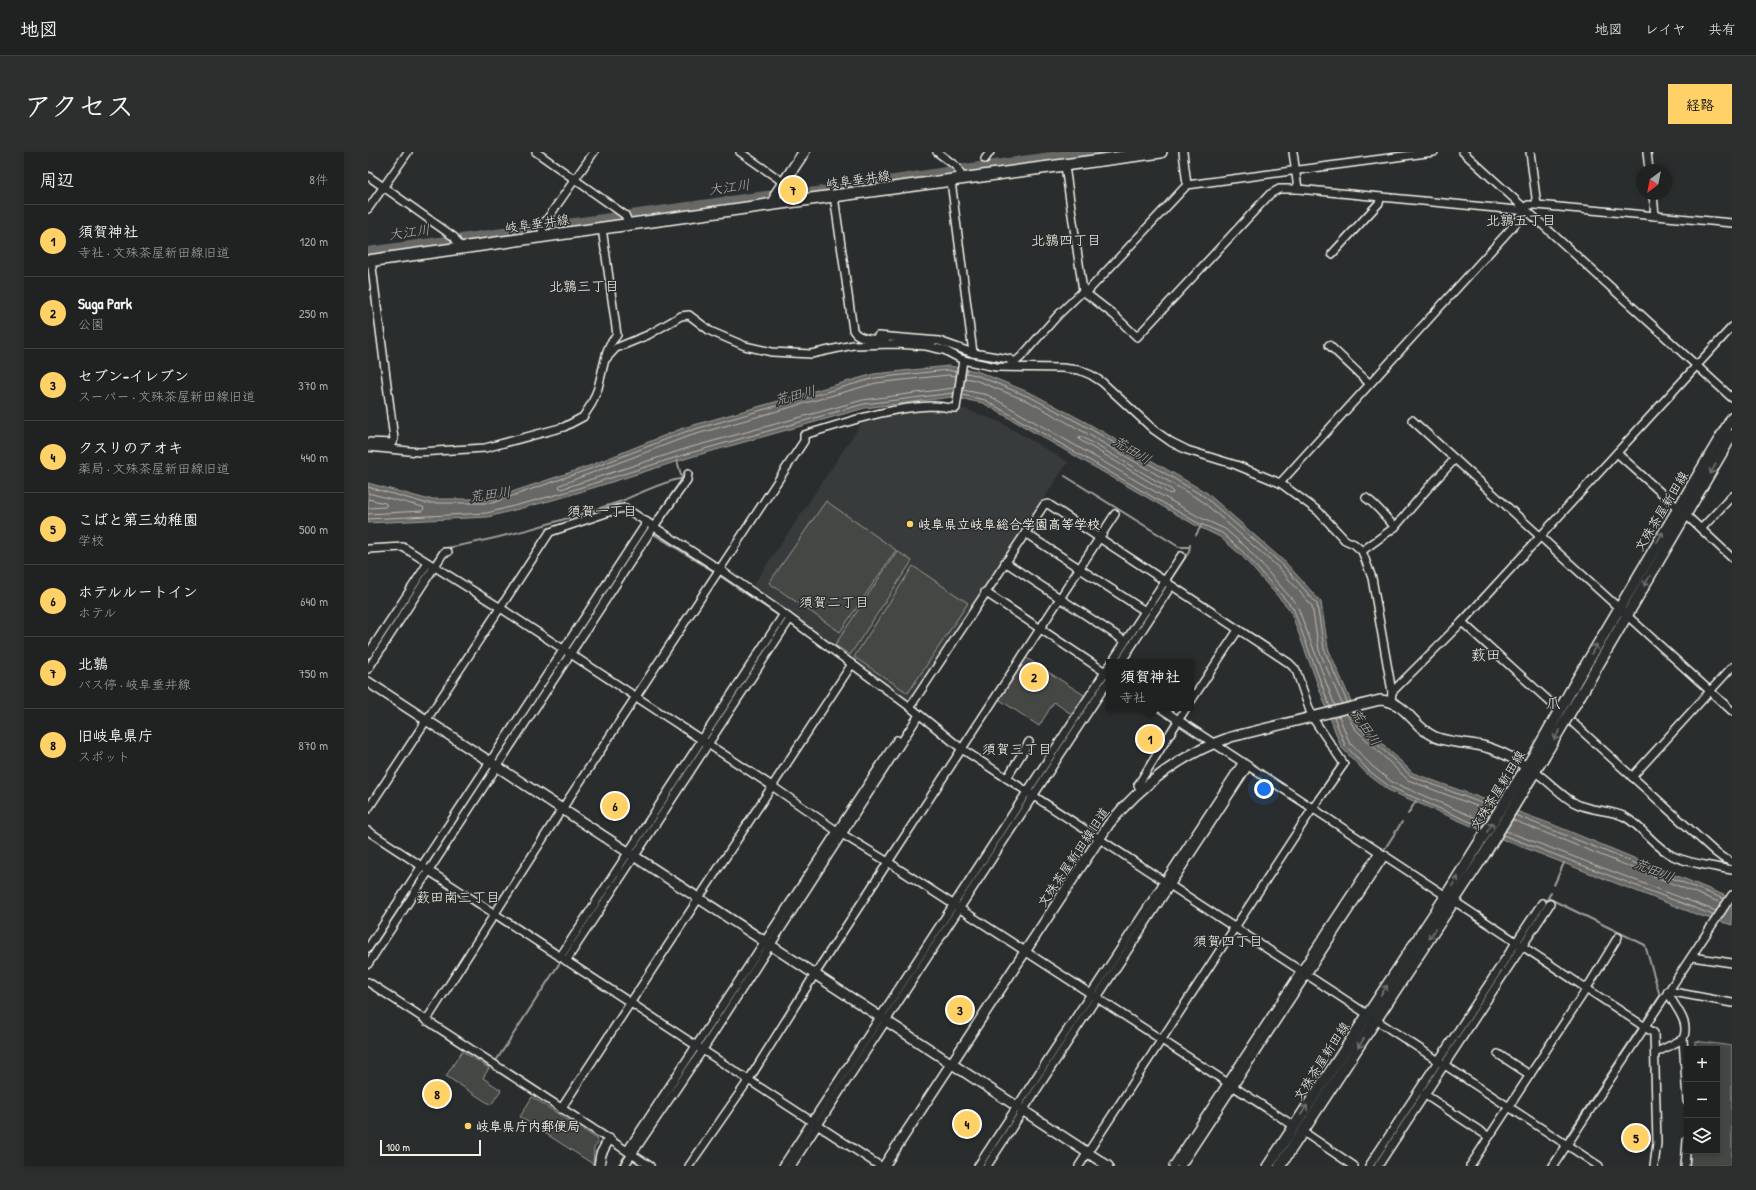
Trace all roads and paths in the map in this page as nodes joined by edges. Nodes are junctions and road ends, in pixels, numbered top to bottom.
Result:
1 (408, 152) edge
2 (536, 152) edge
3 (594, 152) edge
4 (740, 152) edge
5 (804, 152) edge
6 (937, 152) edge
7 (990, 152) edge
8 (1161, 152) edge
9 (1183, 152) edge
10 (1294, 152) edge
11 (1434, 152) edge
12 (1463, 152) edge
13 (1530, 152) edge
14 (1647, 152) edge
15 (985, 159) dead end
16 (1649, 164) edge
17 (1065, 166) junction
18 (1296, 172) junction
19 (368, 176) edge
20 (962, 177) junction
21 (575, 179) junction
22 (951, 181) junction
23 (783, 182) junction
24 (1187, 185) junction
25 (384, 187) junction
26 (1298, 188) junction
27 (834, 196) junction
28 (1381, 197) junction
29 (775, 199) junction
30 (1654, 200) edge
31 (1537, 205) junction
32 (368, 209) edge
33 (1525, 209) junction
34 (1655, 216) junction
35 (627, 220) junction
36 (1732, 223) edge
37 (602, 228) junction
38 (542, 230) junction
39 (460, 246) junction
40 (1332, 254) dead end
41 (369, 261) edge
42 (1085, 292) junction
43 (1732, 327) edge
44 (857, 335) junction
45 (896, 344) junction
46 (1329, 345) dead end
47 (973, 353) junction
48 (606, 359) junction
49 (1015, 362) junction
50 (963, 363) junction
51 (983, 364) junction
52 (1696, 366) junction
53 (1369, 383) junction
54 (1732, 398) edge
55 (1732, 418) edge
56 (1412, 420) dead end
57 (1732, 435) edge
58 (368, 442) edge
59 (368, 447) edge
60 (1617, 453) junction
61 (1455, 460) junction
62 (688, 474) dead end
63 (1280, 482) junction
64 (1732, 496) edge
65 (1366, 498) dead end
66 (1678, 508) junction
67 (1116, 514) dead end
68 (1686, 516) junction
69 (647, 522) junction
70 (654, 527) junction
71 (1395, 527) junction
72 (1701, 529) junction
73 (1025, 533) junction
74 (1540, 537) junction
75 (1100, 538) junction
76 (368, 550) edge
77 (1362, 551) junction
78 (448, 552) dead end
79 (1181, 556) dead end
80 (1732, 558) edge
81 (1005, 562) junction
82 (431, 565) junction
83 (719, 569) junction
84 (1080, 569) junction
85 (1164, 581) junction
86 (1171, 586) junction
87 (985, 592) junction
88 (1061, 598) junction
89 (499, 607) junction
90 (1618, 608) junction
91 (1145, 611) junction
92 (1627, 615) junction
93 (787, 616) junction
94 (1462, 622) junction
95 (1041, 629) junction
96 (1238, 630) junction
97 (1125, 641) junction
98 (563, 650) junction
99 (368, 654) edge
100 (570, 654) junction
101 (1114, 659) edge
102 (1123, 659) edge
103 (852, 664) junction
104 (1732, 667) edge
105 (368, 669) edge
106 (1106, 670) edge
107 (1106, 674) edge
108 (368, 682) edge
109 (1106, 685) edge
110 (1709, 691) junction
111 (1194, 696) edge
112 (635, 697) junction
113 (1391, 697) junction
114 (914, 711) junction
115 (1164, 711) edge
116 (1184, 711) edge
117 (1732, 711) edge
118 (1314, 716) junction
119 (426, 720) junction
120 (1178, 720) junction
121 (1029, 742) dead end
122 (704, 743) junction
123 (1213, 743) junction
124 (962, 748) junction
125 (1539, 755) junction
126 (494, 764) junction
127 (1246, 764) junction
128 (1531, 769) junction
129 (1632, 777) junction
130 (1007, 778) junction
131 (772, 786) junction
132 (1140, 790) junction
133 (1027, 791) junction
134 (1034, 796) junction
135 (1510, 805) junction
136 (1313, 808) junction
137 (368, 809) edge
138 (562, 809) junction
139 (368, 831) edge
140 (839, 832) junction
141 (1100, 838) junction
142 (1715, 852) junction
143 (631, 854) junction
144 (1382, 854) junction
145 (1732, 857) edge
146 (888, 862) junction
147 (1732, 862) edge
148 (422, 866) junction
149 (1732, 870) edge
150 (429, 871) junction
151 (1168, 883) junction
152 (1732, 895) edge
153 (698, 898) junction
154 (1450, 899) junction
155 (1546, 903) dead end
156 (956, 907) junction
157 (494, 914) junction
158 (1236, 927) junction
159 (1618, 937) dead end
160 (767, 943) junction
161 (1519, 944) junction
162 (368, 948) edge
163 (1026, 952) junction
164 (1694, 954) junction
165 (563, 959) junction
166 (1732, 963) edge
167 (368, 964) edge
168 (1301, 970) junction
169 (814, 974) junction
170 (1307, 974) junction
171 (368, 982) edge
172 (1587, 988) junction
173 (1668, 991) junction
174 (1093, 997) junction
175 (1732, 1003) edge
176 (631, 1004) junction
177 (1368, 1014) junction
178 (883, 1019) junction
179 (1377, 1019) junction
180 (426, 1021) junction
181 (1645, 1026) junction
182 (1683, 1039) junction
183 (1161, 1040) junction
184 (699, 1048) junction
185 (1655, 1053) junction
186 (1498, 1054) dead end
187 (1441, 1062) junction
188 (951, 1064) junction
189 (1530, 1075) junction
190 (748, 1081) junction
191 (1686, 1082) edge
192 (1230, 1085) junction
193 (1424, 1094) junction
194 (1509, 1107) junction
195 (561, 1108) junction
196 (1020, 1108) junction
197 (815, 1123) junction
198 (1298, 1129) junction
199 (1489, 1138) junction
200 (609, 1139) junction
201 (1567, 1146) junction
202 (629, 1152) junction
203 (1088, 1153) junction
204 (1686, 1154) edge
205 (1555, 1165) edge
206 (599, 1166) edge
207 (624, 1166) edge
208 (650, 1166) edge
209 (689, 1166) edge
210 (783, 1166) edge
211 (791, 1166) edge
212 (880, 1166) edge
213 (884, 1166) edge
214 (978, 1166) edge
215 (986, 1166) edge
216 (1079, 1166) edge
217 (1108, 1166) edge
218 (1173, 1166) edge
219 (1181, 1166) edge
220 (1268, 1166) edge
221 (1280, 1166) edge
222 (1354, 1166) edge
223 (1369, 1166) edge
224 (1378, 1166) edge
225 (1470, 1166) edge
226 (1599, 1166) edge
227 (1654, 1166) edge
228 (1685, 1166) edge

1 - 25 street
2 - 21 street
3 - 21 street
4 - 23 street
5 - 23 main road
6 - 20 street
7 - 15 street
8 - 17 main road, 岐阜垂井線
9 - 24 street
10 - 18 street
11 - 18 street
12 - 33 street
13 - 31 street
14 - 16 street
17 - 20 main road, 岐阜垂井線
17 - 42 street
18 - 24 street
18 - 26 street
19 - 25 street
20 - 22 main road, 岐阜垂井線
21 - 35 street
21 - 38 street
22 - 27 main road, 岐阜垂井線
22 - 47 street
23 - 29 main road
24 - 42 street
25 - 32 street
25 - 39 street
26 - 28 street
26 - 42 street
27 - 29 main road, 岐阜垂井線
27 - 44 street
28 - 33 street
28 - 40 street
29 - 35 main road, 岐阜垂井線
30 - 34 street
31 - 33 street
31 - 34 street
33 - 52 street
33 - 53 street
34 - 36 street
35 - 37 main road, 岐阜垂井線
37 - 38 main road, 岐阜垂井線
37 - 48 street
38 - 39 main road, 岐阜垂井線
39 - 41 main road, 岐阜垂井線
41 - 58 street
42 - 49 street
43 - 52 street
44 - 45 street
44 - 47 street
45 - 48 street
45 - 50 street
46 - 53 street
47 - 49 street
48 - 59 street
49 - 51 street
50 - 51 street
50 - 83 street
51 - 63 street
52 - 54 street
52 - 60 street
53 - 63 street
55 - 66 main road, 文殊茶屋新田線
56 - 61 street
57 -> 68 main road, 文殊茶屋新田線
60 - 66 street
60 - 74 street
61 - 71 street
61 - 74 street
62 - 70 street
63 - 77 street
64 - 72 street
65 - 71 street
90 -> 66 main road, 文殊茶屋新田線
67 - 75 street
68 - 72 street
68 -> 92 main road, 文殊茶屋新田線
69 - 70 street
69 - 89 street
69 - 98 street
70 - 83 street
70 - 100 street
71 - 77 street
72 - 80 street
73 - 75 street
73 - 81 street
73 - 84 street
74 - 90 street
74 - 94 street
75 - 84 street
75 - 85 street
76 - 82 street
77 - 113 street
78 - 82 street
79 - 85 street
81 - 87 street
81 - 88 street
82 - 89 street
82 - 99 street
82 - 105 street
83 - 93 street
83 - 112 street
84 - 88 street
84 - 91 street
85 - 86 street
85 - 91 street
86 - 96 street
86 - 102 street
87 - 95 street
87 - 114 street
88 - 95 street
88 - 97 street
89 - 98 street
89 - 119 street
90 - 92 street
125 -> 90 main road, 文殊茶屋新田線, bridge
91 - 97 street
92 - 110 street
92 -> 125 main road, 文殊茶屋新田線, bridge
93 - 103 street
93 - 122 street
94 - 113 street
94 - 129 street
95 - 106 street
95 - 124 street
96 - 111 street
96 - 118 street
97 - 101 street
98 - 100 street
98 - 126 street
100 - 112 street
100 - 126 street
103 - 114 street
103 - 131 street
104 - 110 street
107 - 133 street
108 - 119 street
109 - 134 street
110 - 117 street
110 - 129 street
112 - 122 street
112 - 138 street
113 - 118 street, 文殊茶屋新田線旧道
113 - 128 street
114 - 124 street
114 - 140 street
115 - 120 street
116 - 120 street
118 - 123 street, 文殊茶屋新田線旧道
118 - 136 street
119 - 126 street
119 - 137 street
120 - 123 street
120 - 132 street
121 - 130 street
122 - 131 street
122 - 143 street
123 - 127 street
123 - 132 street, 文殊茶屋新田線旧道
124 - 130 street
124 - 146 street
125 - 128 main road, 文殊茶屋新田線
126 - 138 street
126 - 148 street
126 - 150 street
127 - 136 street
127 - 151 street
128 - 135 main road, 文殊茶屋新田線
128 - 149 street
129 - 142 street
130 - 133 street
131 - 140 street
131 - 153 street
132 - 141 street, 文殊茶屋新田線旧道
133 - 134 street
133 - 156 street
134 - 141 street
134 - 156 street
135 - 154 main road, 文殊茶屋新田線
154 -> 135 main road, 文殊茶屋新田線
136 - 144 street
136 - 158 street
138 - 143 street
138 - 157 street
139 - 148 street
140 - 146 street
140 - 160 street
141 - 151 street
141 - 163 street, 文殊茶屋新田線旧道
142 - 145 street
142 - 147 street
143 - 153 street
143 - 165 street
144 - 154 street
144 - 168 street
144 - 170 street
146 - 156 street
146 - 169 street
148 - 150 street
148 - 162 street
150 - 157 street
150 - 167 street
151 - 158 street
151 - 174 street
152 - 164 street
153 - 160 street
153 - 176 street
154 - 161 street
177 -> 154 main road, 文殊茶屋新田線
154 -> 179 main road, 文殊茶屋新田線
155 - 161 street
156 - 163 street
156 - 178 street
157 - 165 street
157 - 180 street
158 - 168 street
158 - 183 street
159 - 172 street
160 - 169 street
160 - 184 street
161 - 172 street
161 - 187 street
163 - 174 street
163 - 188 street, 文殊茶屋新田線旧道
164 - 166 street
164 - 173 street
165 - 176 street
168 - 170 street
168 - 192 street
169 - 178 street
169 - 190 street
170 - 177 street
170 - 192 street
171 - 180 street
172 - 181 street
172 - 189 street
173 - 175 street
173 - 181 street
173 - 182 street
174 - 183 street
174 - 196 street
176 - 184 street
176 - 195 street
177 - 179 street
198 -> 177 main road, 文殊茶屋新田線
178 - 188 street
178 - 197 street
179 - 187 street
179 -> 198 main road, 文殊茶屋新田線
180 - 195 street
181 - 185 street
181 - 201 street
182 - 185 street
182 - 191 street
183 - 192 street
183 - 203 street
184 - 190 street
184 - 202 street
185 - 227 street
186 - 189 street
187 - 193 street
187 - 194 street
187 - 223 street
188 - 196 street
188 - 213 street, 文殊茶屋新田線旧道
189 - 194 street
190 - 197 street
190 - 209 street
192 - 198 street
192 - 218 street
192 - 219 street
193 - 199 street
193 - 224 street
194 - 199 street
194 - 201 street
195 - 200 street
196 - 203 street
196 - 214 street
196 - 215 street
197 - 210 street
197 - 211 street
197 - 212 street
198 - 220 main road, 文殊茶屋新田線
198 - 221 main road, 文殊茶屋新田線
198 - 222 street
199 - 225 street
200 - 202 street
200 - 206 street
201 - 205 street
201 - 226 street
202 - 207 street
202 - 208 street
203 - 216 street
203 - 217 street
204 - 228 street

